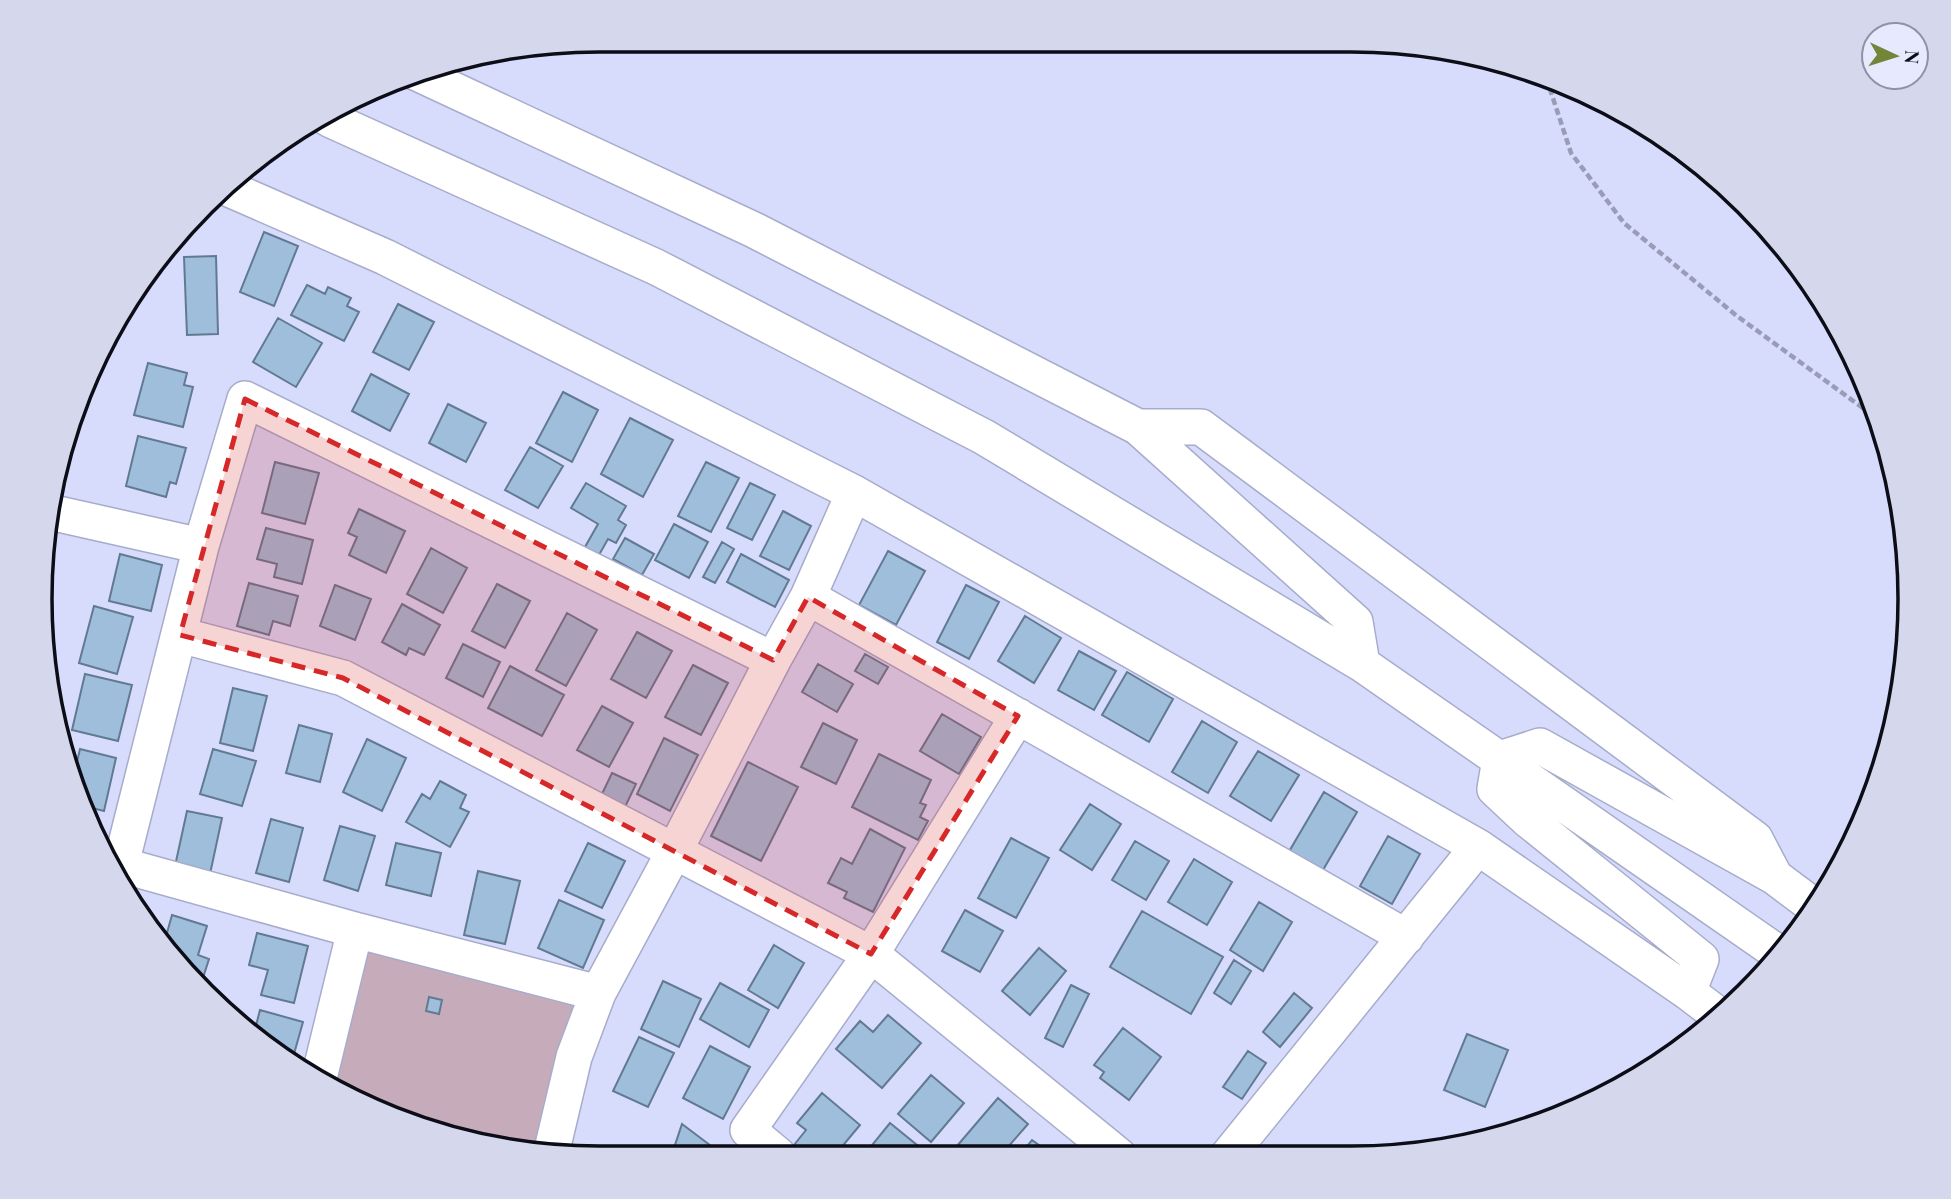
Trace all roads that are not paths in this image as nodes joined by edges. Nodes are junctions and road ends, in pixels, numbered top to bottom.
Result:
1 (431, 80) edge
2 (334, 121) edge
3 (236, 191) edge
4 (1138, 427) junction
5 (854, 493) junction
6 (59, 514) edge
7 (201, 546) junction
8 (808, 597) junction
9 (180, 635) junction
10 (773, 660) junction
11 (1362, 664) junction
12 (1018, 716) junction
13 (1500, 759) junction
14 (1478, 847) junction
15 (675, 850) junction
16 (121, 864) edge
17 (124, 869) edge
18 (1775, 877) junction
19 (1807, 901) edge
20 (355, 930) junction
21 (1406, 937) junction
22 (1772, 949) edge
23 (871, 954) junction
24 (1688, 992) junction
25 (598, 993) junction
26 (1712, 1011) edge
27 (321, 1070) edge
28 (553, 1144) edge
29 (767, 1146) edge
30 (1107, 1146) edge
31 (1236, 1146) edge

1 - 4 street
2 - 11 street
3 - 5 street
4 - 11 street
4 - 18 street
5 - 8 street
5 - 14 street
6 - 7 street
7 - 9 street
7 - 10 street
8 - 10 street
8 - 12 street
9 - 15 street
9 - 16 street
10 - 15 street
11 - 13 street
12 - 21 street
12 - 23 street
13 - 18 street
13 - 22 street
13 - 24 street
14 - 21 street
14 - 24 street
15 - 23 street
15 - 25 street
17 - 20 street
18 - 19 street
20 - 25 street
20 - 27 street
21 - 31 street
23 - 29 street
23 - 30 street
24 - 26 street
25 - 28 street

